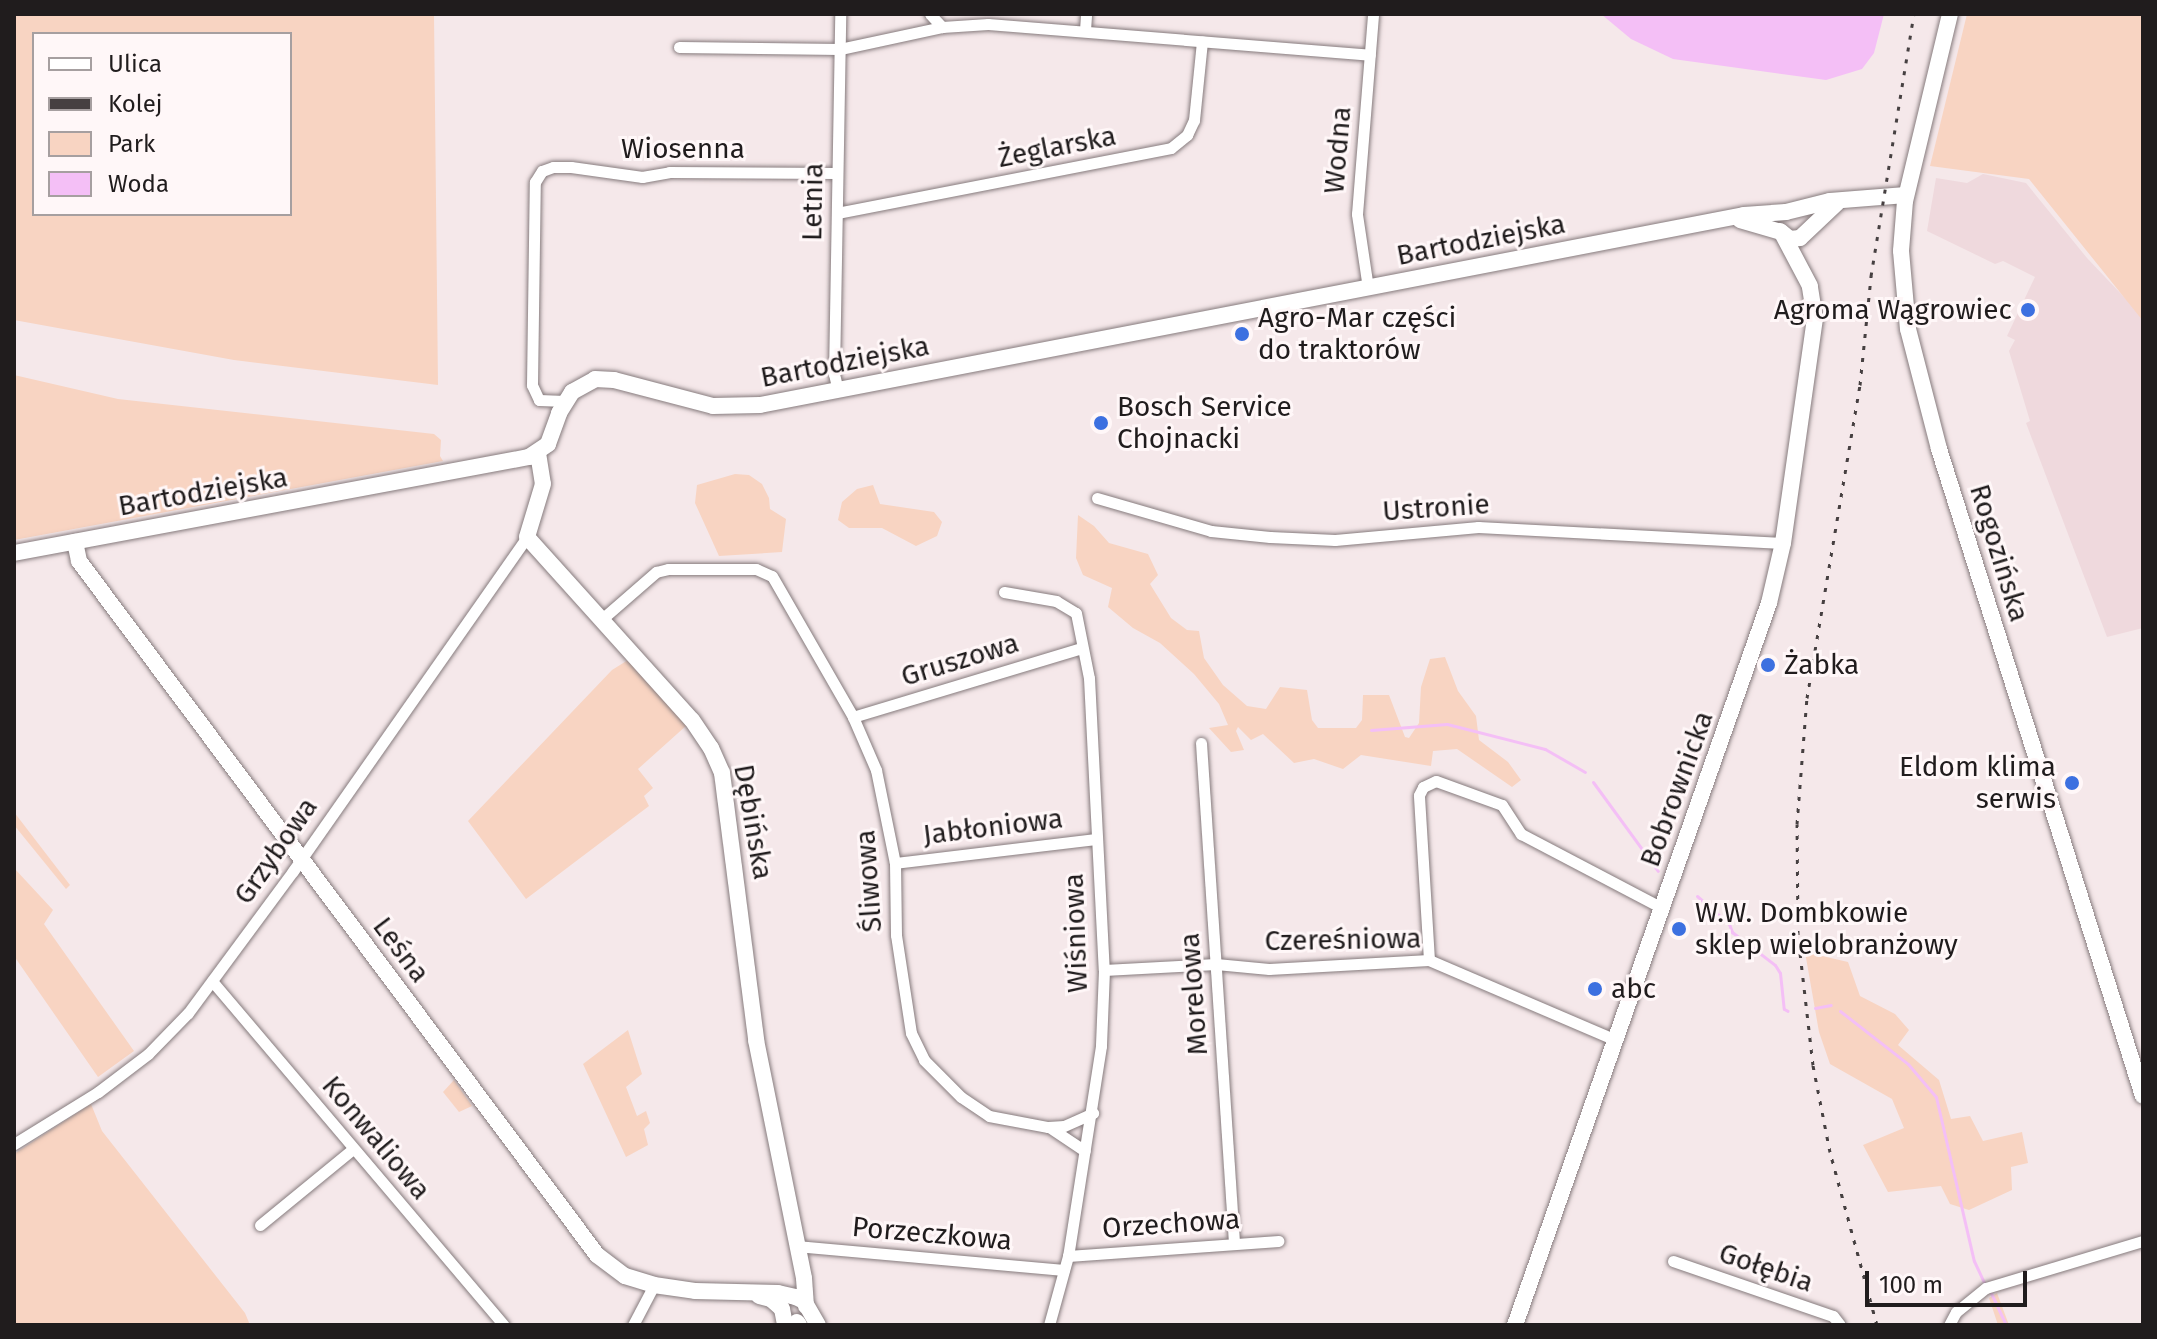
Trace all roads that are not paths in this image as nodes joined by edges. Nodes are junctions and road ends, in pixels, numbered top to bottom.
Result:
1 (840, 14) edge
2 (930, 14) edge
3 (1086, 14) edge
4 (1373, 14) edge
5 (1950, 14) edge
6 (988, 19) edge
7 (942, 27) junction
8 (1085, 30) junction
9 (1202, 41) junction
10 (679, 47) dead end
11 (840, 49) junction
12 (1370, 55) junction
13 (837, 173) junction
14 (1906, 195) junction
15 (1837, 203) junction
16 (1792, 211) junction
17 (837, 213) junction
18 (1726, 220) junction
19 (1793, 234) junction
20 (1368, 288) junction
21 (838, 391) junction
22 (565, 401) junction
23 (538, 453) junction
24 (1097, 498) dead end
25 (527, 537) junction
26 (75, 542) junction
27 (1783, 543) junction
28 (14, 553) edge
29 (1004, 592) dead end
30 (602, 619) junction
31 (1081, 648) junction
32 (853, 717) junction
33 (1201, 743) dead end
34 (1097, 839) junction
35 (301, 859) junction
36 (895, 863) junction
37 (1662, 908) junction
38 (1429, 960) junction
39 (1216, 964) junction
40 (1104, 970) junction
41 (212, 981) junction
42 (1616, 1040) junction
43 (2143, 1096) edge
44 (1093, 1113) junction
45 (1048, 1127) junction
46 (14, 1144) edge
47 (353, 1149) junction
48 (1085, 1151) junction
49 (260, 1225) dead end
50 (1278, 1241) dead end
51 (2143, 1241) edge
52 (1234, 1243) junction
53 (796, 1246) junction
54 (1068, 1256) junction
55 (1673, 1261) dead end
56 (1064, 1270) junction
57 (654, 1285) junction
58 (794, 1315) edge
59 (504, 1325) edge
60 (633, 1325) edge
61 (818, 1325) edge
62 (1049, 1325) edge
63 (1515, 1325) edge
64 (1840, 1325) edge
65 (1949, 1325) edge

1 - 11 street, Letnia
2 - 7 street
3 - 8 street
4 - 12 street, Wodna
5 - 14 street, Rogozińska
6 - 7 street
6 - 8 street
7 - 11 street
8 - 9 street
9 - 12 street
9 - 17 street, Żeglarska
10 - 11 street
11 - 13 street, Letnia
12 - 20 street, Wodna
13 - 17 street, Letnia
13 - 22 street, Wiosenna
14 - 15 street, Bartodziejska
14 - 43 street, Rogozińska
15 - 16 street, Bartodziejska
15 - 19 street
16 - 18 street, Bartodziejska
16 - 19 street, Bobrownicka
16 - 19 street
17 - 21 street, Letnia
18 - 19 street, Bartodziejska
18 - 20 street, Bartodziejska
19 - 27 street, Bobrownicka
20 - 21 street, Bartodziejska
21 - 22 street, Bartodziejska
22 - 23 street
23 - 25 street
23 - 26 street, Bartodziejska
24 - 27 street, Ustronie
25 - 30 street, Dębińska
25 - 35 street, Grzybowa
26 - 28 street, Bartodziejska
26 - 35 street, Leśna
27 - 37 street, Bobrownicka
29 - 31 street, Wiśniowa
30 - 32 street, Śliwowa
30 - 53 street, Dębińska
31 - 32 street, Gruszowa
31 - 34 street, Wiśniowa
32 - 36 street, Śliwowa
33 - 39 street, Morelowa
34 - 36 street, Jabłoniowa
34 - 40 street, Wiśniowa
35 - 41 street, Grzybowa
35 - 57 street, Leśna
36 - 45 street, Śliwowa
37 - 38 street
37 - 42 street, Bobrownicka
38 - 39 street, Czereśniowa
38 - 42 street, Czereśniowa
39 - 40 street, Czereśniowa
39 - 52 street, Morelowa
40 - 44 street, Wiśniowa
41 - 46 street, Grzybowa
41 - 47 street, Konwaliowa
42 - 63 street, Bobrownicka
44 - 45 street, Śliwowa
44 - 48 street, Wiśniowa
45 - 48 street, Śliwowa
47 - 49 street
47 - 59 street, Konwaliowa
48 - 54 street, Wiśniowa
50 - 52 street, Orzechowa
51 - 65 street
52 - 54 street, Orzechowa
53 - 56 street, Porzeczkowa
53 - 58 street, Dębińska
54 - 56 street, Wiśniowa
55 - 64 street, Gołębia
56 - 62 street, Wiśniowa
57 - 58 street, Leśna
57 - 60 street
58 - 61 street

